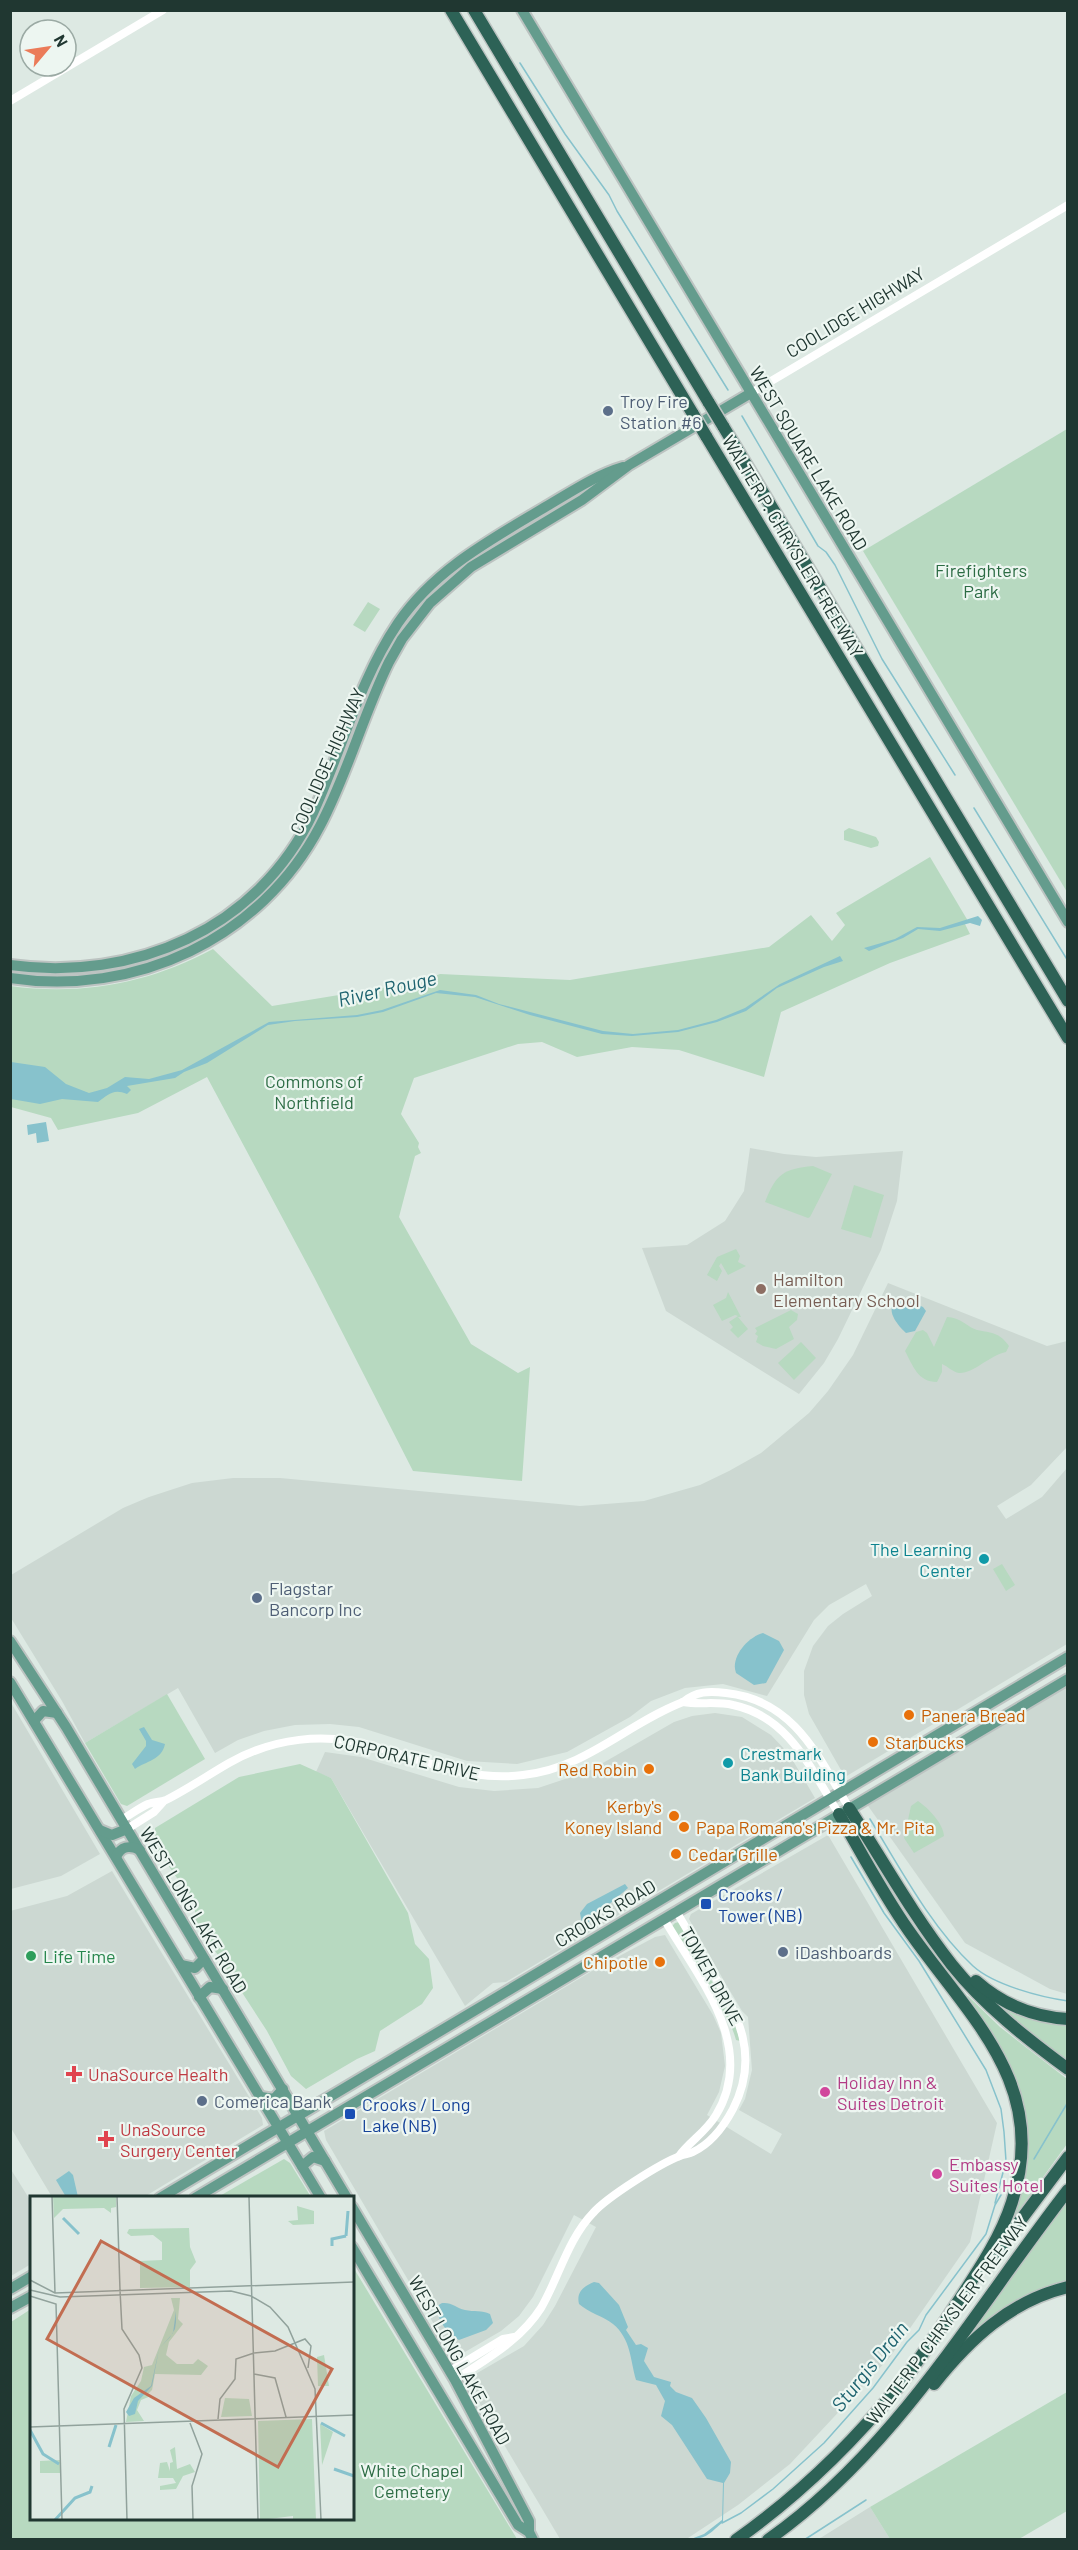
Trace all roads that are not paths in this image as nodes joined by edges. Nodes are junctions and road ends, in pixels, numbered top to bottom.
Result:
1 (163, 10) edge
2 (451, 10) edge
3 (474, 10) edge
4 (522, 10) edge
5 (10, 101) edge
6 (1068, 205) edge
7 (751, 393) junction
8 (629, 465) junction
9 (1065, 917) edge
10 (10, 965) edge
11 (10, 978) edge
12 (1068, 1001) edge
13 (1068, 1038) edge
14 (10, 1641) edge
15 (1068, 1657) edge
16 (1068, 1679) edge
17 (12, 1685) edge
18 (39, 1685) junction
19 (1016, 1688) junction
20 (719, 1692) junction
21 (683, 1702) junction
22 (719, 1703) junction
23 (988, 1704) junction
24 (1020, 1707) junction
25 (57, 1713) junction
26 (34, 1721) junction
27 (993, 1723) junction
28 (839, 1792) junction
29 (829, 1799) junction
30 (844, 1811) junction
31 (124, 1824) junction
32 (781, 1827) junction
33 (100, 1830) junction
34 (786, 1846) junction
35 (140, 1850) junction
36 (116, 1857) junction
37 (663, 1898) junction
38 (892, 1906) junction
39 (676, 1911) junction
40 (664, 1919) junction
41 (923, 1926) junction
42 (562, 1958) junction
43 (204, 1959) junction
44 (181, 1965) junction
45 (709, 1966) junction
46 (693, 1969) junction
47 (567, 1976) junction
48 (716, 1978) junction
49 (525, 1980) junction
50 (701, 1982) junction
51 (223, 1989) junction
52 (200, 1997) junction
53 (530, 1998) junction
54 (1068, 2019) edge
55 (1068, 2069) edge
56 (1068, 2075) edge
57 (283, 2089) junction
58 (261, 2097) junction
59 (325, 2098) junction
60 (298, 2115) junction
61 (331, 2116) junction
62 (279, 2126) junction
63 (307, 2130) junction
64 (256, 2140) junction
65 (288, 2142) junction
66 (679, 2156) junction
67 (1068, 2157) edge
68 (261, 2158) junction
69 (325, 2161) junction
70 (302, 2166) junction
71 (1068, 2190) edge
72 (163, 2196) edge
73 (198, 2196) edge
74 (320, 2196) edge
75 (346, 2196) edge
76 (354, 2210) edge
77 (354, 2250) edge
78 (380, 2252) junction
79 (359, 2258) junction
80 (30, 2277) edge
81 (398, 2283) junction
82 (376, 2287) junction
83 (1068, 2288) edge
84 (10, 2289) edge
85 (30, 2297) edge
86 (10, 2308) edge
87 (943, 2325) junction
88 (452, 2376) junction
89 (432, 2381) junction
90 (443, 2400) junction
91 (468, 2405) junction
92 (894, 2425) junction
93 (500, 2465) junction
94 (484, 2469) junction
95 (531, 2536) edge
96 (736, 2540) edge
97 (768, 2540) edge

1 - 5 street
2 - 13 highway, WALTER P. CHRYSLER FREEWAY, bridge
3 - 12 highway, WALTER P. CHRYSLER FREEWAY, bridge
4 - 7 main road, WEST SQUARE LAKE ROAD
6 - 7 street, COOLIDGE HIGHWAY
7 - 8 main road, COOLIDGE HIGHWAY
7 - 9 main road, WEST SQUARE LAKE ROAD
8 - 10 main road, COOLIDGE HIGHWAY
8 - 11 main road, COOLIDGE HIGHWAY
14 - 18 main road, WEST LONG LAKE ROAD
15 - 19 main road, CROOKS ROAD
16 - 24 main road, CROOKS ROAD
17 - 18 main road
17 - 26 main road
18 - 25 main road, WEST LONG LAKE ROAD
19 - 23 main road, CROOKS ROAD
19 - 24 main road
20 - 21 street, CORPORATE DRIVE
20 - 22 street
20 - 28 street, CORPORATE DRIVE
21 - 22 street
21 - 31 street, CORPORATE DRIVE
22 - 29 street
23 - 27 main road
23 - 28 main road, CROOKS ROAD
24 - 27 main road, CROOKS ROAD
25 - 26 main road
25 - 31 main road, WEST LONG LAKE ROAD
26 - 33 main road
27 - 30 main road, CROOKS ROAD
28 - 29 main road, CROOKS ROAD
28 - 30 street, CORPORATE DRIVE
29 - 30 street
29 - 32 main road, CROOKS ROAD
30 - 34 main road, CROOKS ROAD
30 - 38 highway
30 - 41 highway
31 - 33 main road
31 - 35 main road, WEST LONG LAKE ROAD
32 - 34 main road
32 - 37 main road, CROOKS ROAD
33 - 36 main road
34 - 39 main road, CROOKS ROAD
35 - 36 main road
35 - 43 main road, WEST LONG LAKE ROAD
36 - 44 main road
37 - 40 main road
37 - 42 main road, CROOKS ROAD
38 - 56 highway
38 - 87 highway
39 - 40 main road, CROOKS ROAD
39 - 45 street, TOWER DRIVE
40 - 46 street, TOWER DRIVE
40 - 47 main road, CROOKS ROAD
41 - 54 highway
41 - 55 highway
42 - 47 main road
42 - 49 main road, CROOKS ROAD
43 - 44 main road
43 - 51 main road, WEST LONG LAKE ROAD
44 - 52 main road
45 - 46 street
45 - 48 street, TOWER DRIVE
46 - 50 street, TOWER DRIVE
47 - 53 main road, CROOKS ROAD
48 - 50 street
48 - 66 street, TOWER DRIVE
49 - 53 main road
49 - 59 main road, CROOKS ROAD
50 - 66 street, TOWER DRIVE
51 - 52 main road
51 - 57 main road, WEST LONG LAKE ROAD
52 - 58 main road
53 - 61 main road, CROOKS ROAD
57 - 58 main road
57 - 60 main road, WEST LONG LAKE ROAD
58 - 62 main road
59 - 60 main road, CROOKS ROAD
59 - 61 main road
60 - 62 main road, CROOKS ROAD
60 - 63 main road, WEST LONG LAKE ROAD
61 - 63 main road, CROOKS ROAD
62 - 64 main road, CROOKS ROAD
62 - 65 main road
63 - 65 main road, CROOKS ROAD
63 - 69 main road, WEST LONG LAKE ROAD
64 - 68 main road
64 - 72 main road, CROOKS ROAD
65 - 68 main road, CROOKS ROAD
65 - 70 main road
66 - 88 street, TOWER DRIVE
67 - 87 highway, WALTER P. CHRYSLER FREEWAY
68 - 73 main road, CROOKS ROAD
69 - 70 main road
69 - 75 main road, WEST LONG LAKE ROAD
70 - 74 main road
71 - 92 highway, WALTER P. CHRYSLER FREEWAY
76 - 78 main road, WEST LONG LAKE ROAD
77 - 79 main road, WEST LONG LAKE ROAD
78 - 79 main road
78 - 81 main road, WEST LONG LAKE ROAD
79 - 82 main road, WEST LONG LAKE ROAD
80 - 84 main road
81 - 82 main road
81 - 88 main road, WEST LONG LAKE ROAD
82 - 89 main road, WEST LONG LAKE ROAD
83 - 92 highway
85 - 86 main road
87 - 96 highway, WALTER P. CHRYSLER FREEWAY
88 - 89 main road
88 - 91 main road, WEST LONG LAKE ROAD
89 - 90 main road, WEST LONG LAKE ROAD
90 - 91 main road
90 - 94 main road, WEST LONG LAKE ROAD
91 - 93 main road, WEST LONG LAKE ROAD
92 - 97 highway, WALTER P. CHRYSLER FREEWAY
93 - 94 main road
93 - 95 main road, WEST LONG LAKE ROAD
94 - 95 main road, WEST LONG LAKE ROAD

